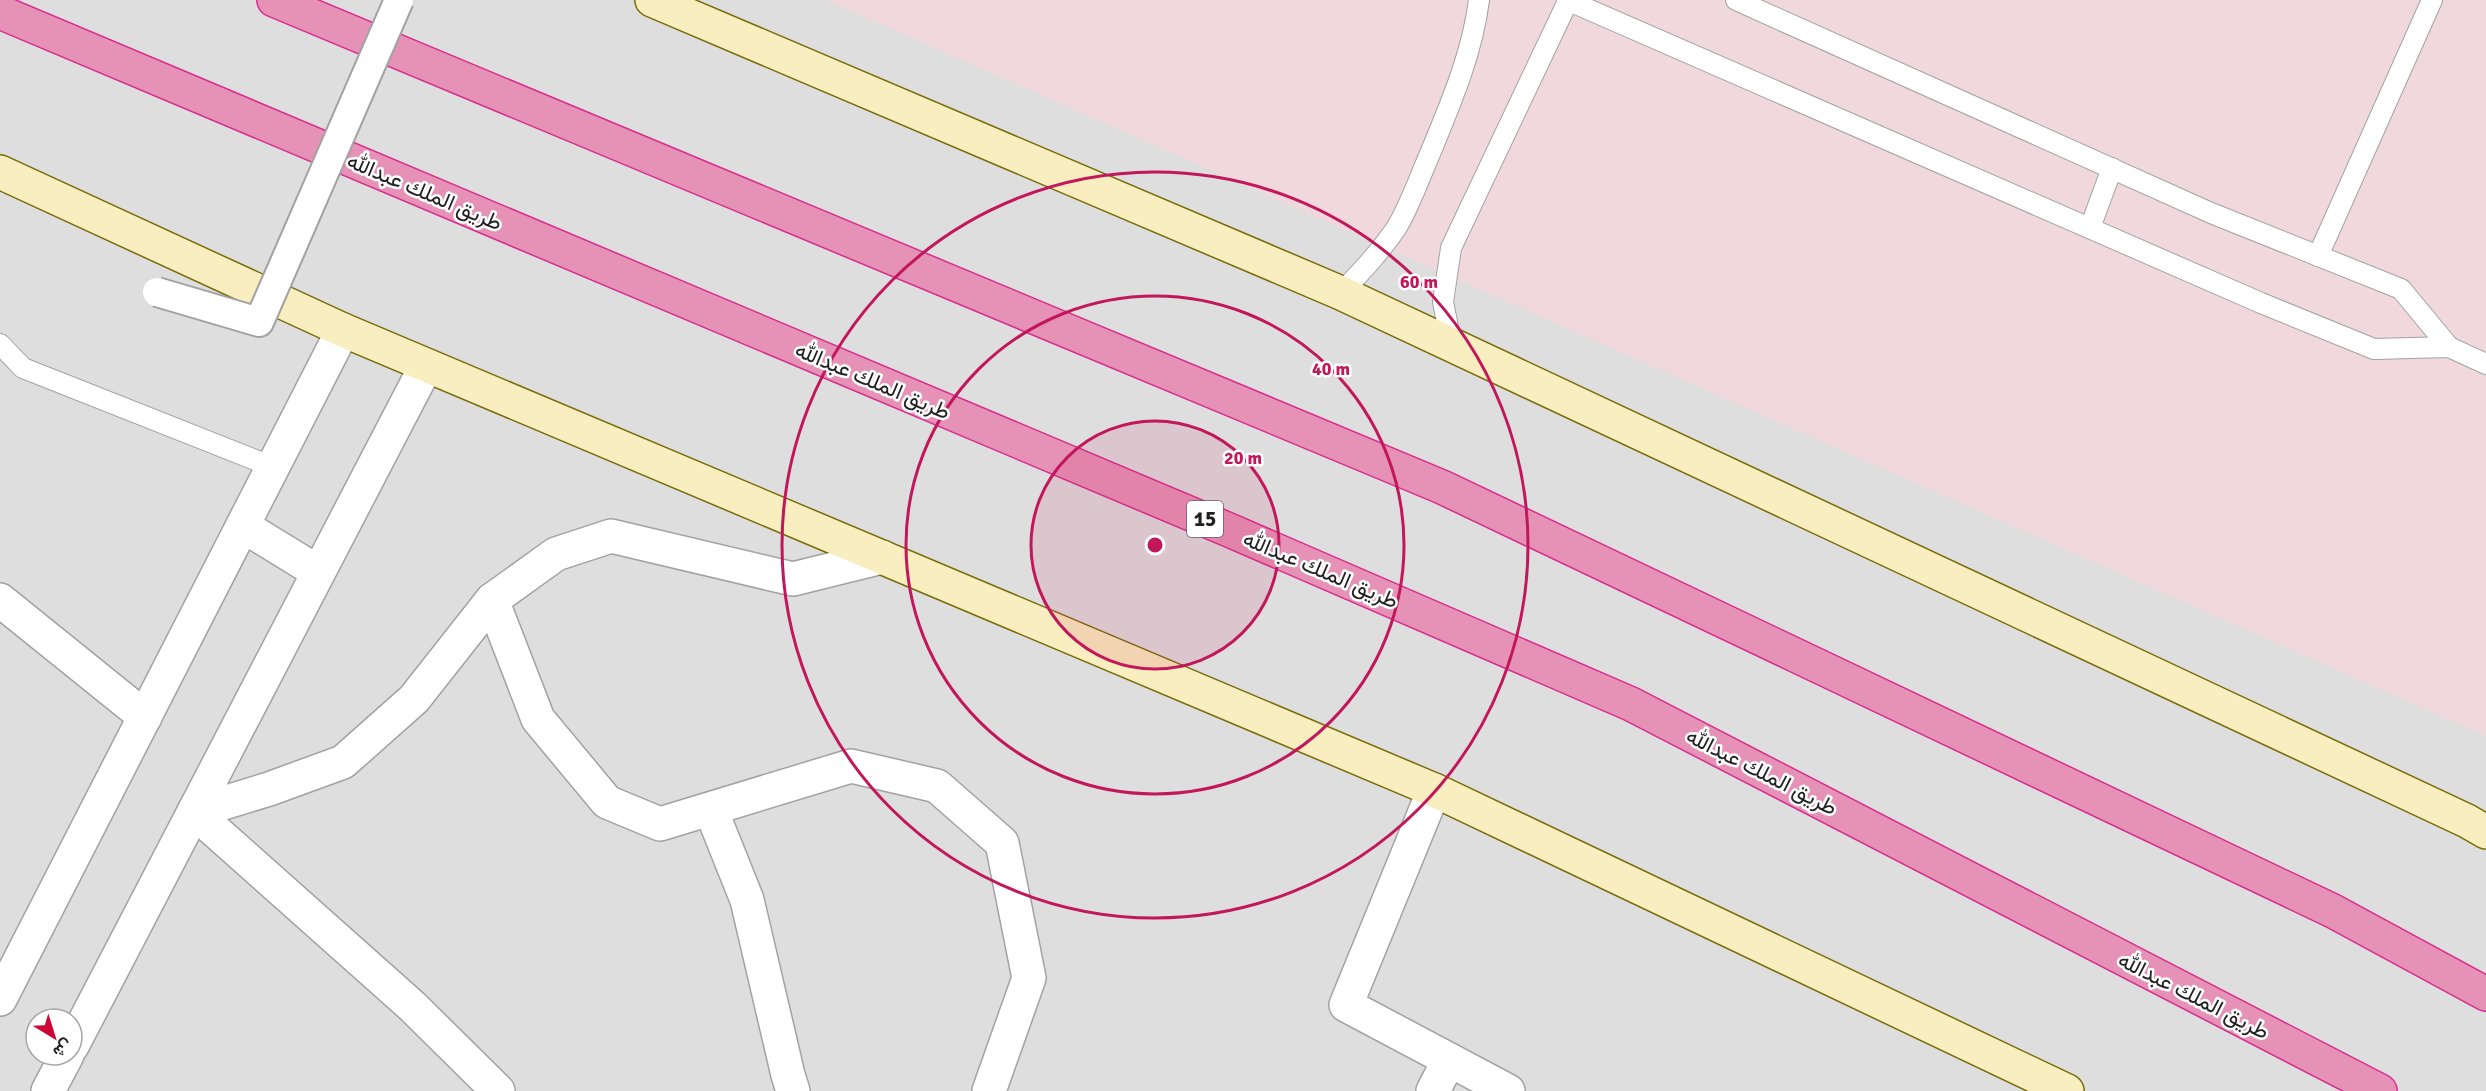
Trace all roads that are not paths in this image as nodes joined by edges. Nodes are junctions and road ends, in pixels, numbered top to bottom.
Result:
1 (274, 0) edge
2 (399, 0) edge
3 (652, 0) edge
4 (1479, 0) edge
5 (1568, 0) edge
6 (1736, 0) edge
7 (2432, 0) edge
8 (0, 12) edge
9 (2112, 168) junction
10 (0, 172) edge
11 (2090, 228) junction
12 (2318, 256) junction
13 (157, 292) dead end
14 (1341, 294) junction
15 (343, 330) junction
16 (0, 344) edge
17 (1452, 347) junction
18 (2449, 347) junction
19 (2486, 364) edge
20 (426, 366) junction
21 (273, 467) junction
22 (243, 526) junction
23 (882, 557) junction
24 (318, 572) junction
25 (0, 600) edge
26 (492, 600) junction
27 (145, 717) junction
28 (1434, 790) junction
29 (711, 810) junction
30 (194, 812) junction
31 (2480, 828) edge
32 (2486, 994) edge
33 (0, 999) edge
34 (84, 1023) edge
35 (1449, 1060) junction
36 (61, 1067) edge
37 (48, 1091) edge
38 (498, 1091) edge
39 (794, 1091) edge
40 (989, 1091) edge
41 (1432, 1091) edge
42 (1508, 1091) edge
43 (2067, 1091) edge
44 (2380, 1091) edge

1 - 32 highway
2 - 13 street, bridge
3 - 14 main road
4 - 14 lane
5 - 11 lane
5 - 17 lane
6 - 9 lane
7 - 12 lane
8 - 44 highway, طريق الملك عبدالله / 15
9 - 11 lane
9 - 12 lane
10 - 15 main road
11 - 18 lane
12 - 18 lane
14 - 17 main road
15 - 20 main road
15 - 21 street
16 - 21 lane
17 - 31 main road
18 - 19 lane
20 - 23 main road
20 - 24 street
21 - 22 street
22 - 24 street
22 - 27 street
23 - 26 street
23 - 28 main road
24 - 30 street
25 - 27 street
26 - 29 street
26 - 30 street
27 - 33 street
28 - 35 street
28 - 43 main road
29 - 39 street
29 - 40 street
30 - 34 street
30 - 38 street
35 - 41 street
35 - 42 street
36 - 37 street

